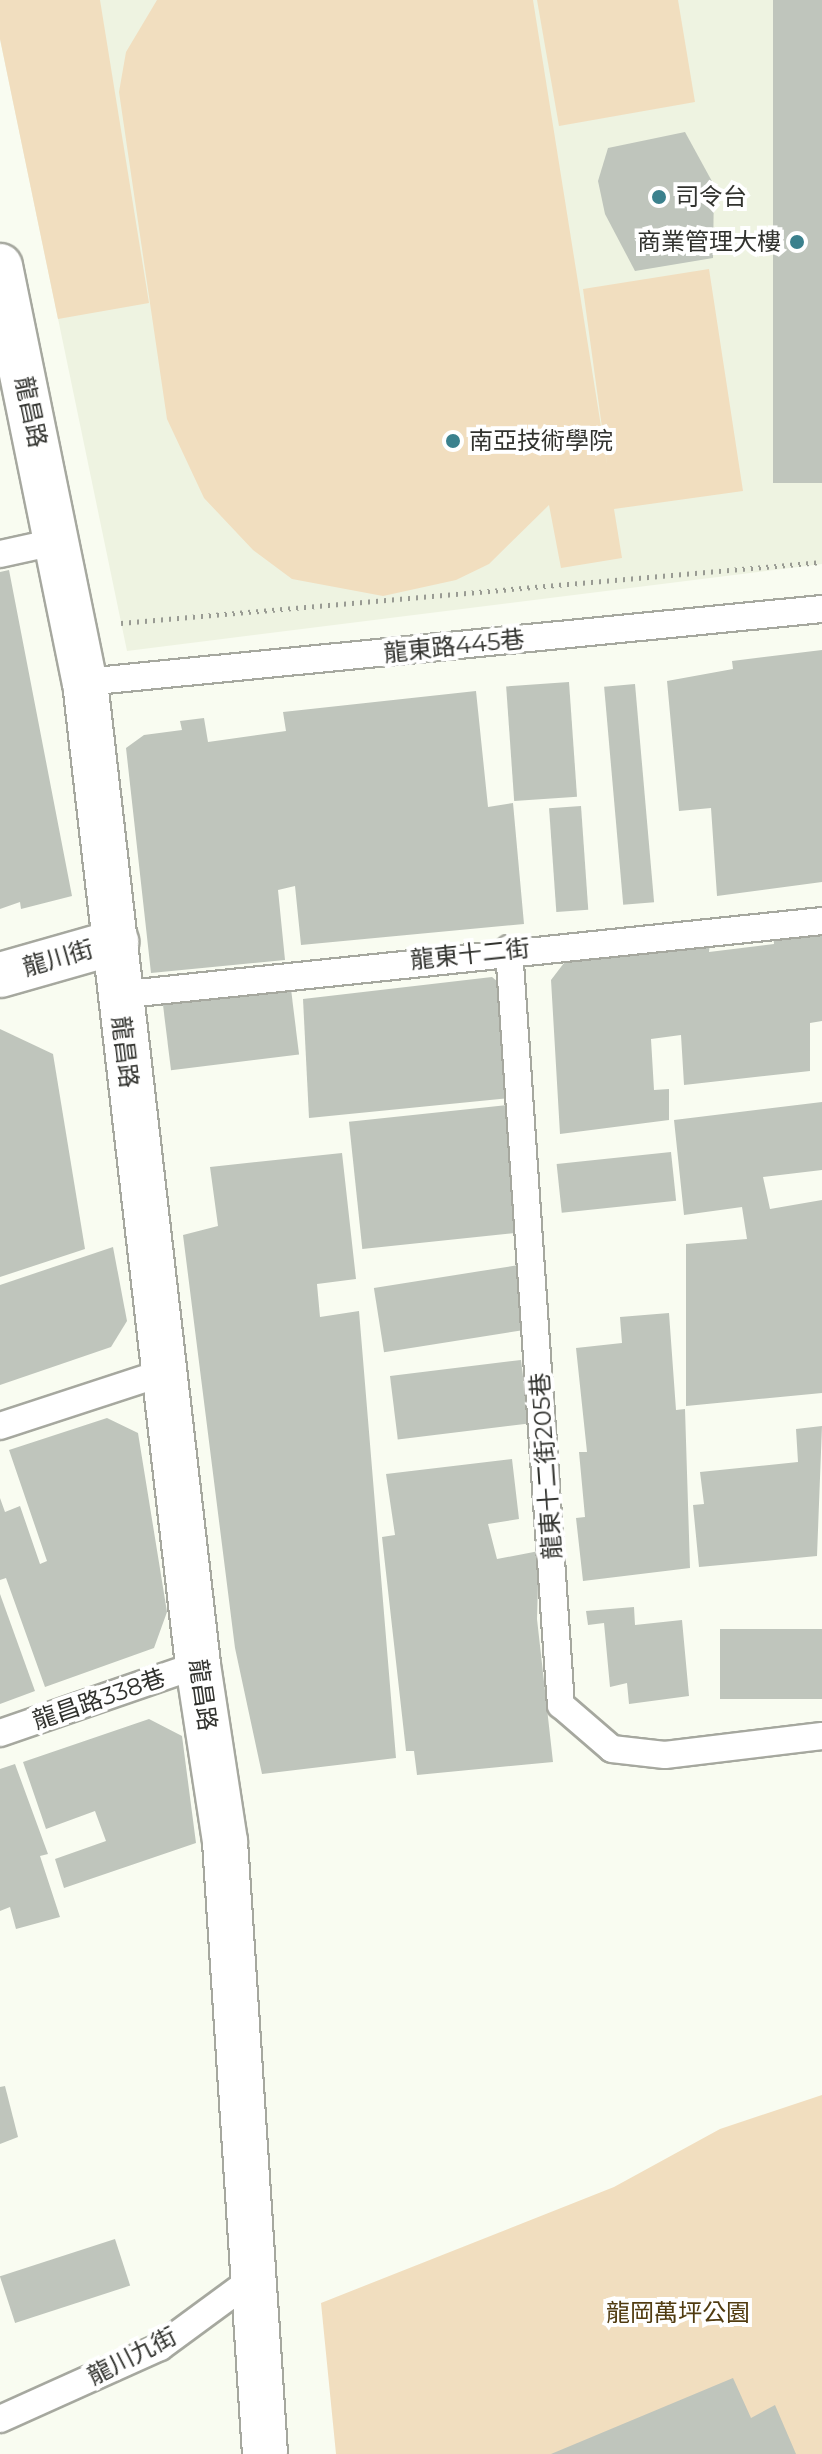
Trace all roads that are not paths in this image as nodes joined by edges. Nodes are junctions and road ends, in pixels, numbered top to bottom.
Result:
1 (1, 275) edge
2 (59, 541) junction
3 (0, 554) edge
4 (822, 609) edge
5 (85, 682) junction
6 (822, 921) edge
7 (116, 942) junction
8 (509, 949) junction
9 (0, 975) edge
10 (118, 995) junction
11 (165, 1372) junction
12 (0, 1426) edge
13 (198, 1665) junction
14 (0, 1733) edge
15 (822, 1736) edge
16 (254, 2278) junction
17 (0, 2419) edge
18 (265, 2454) edge

1 - 2 street, 龍昌路
2 - 3 lane
2 - 5 street, 龍昌路
4 - 5 lane, 龍東路445巷
5 - 7 street, 龍昌路
6 - 8 lane, 龍東十二街
7 - 9 street, 龍川街
7 - 10 street, 龍昌路
8 - 10 lane, 龍東十二街
8 - 15 lane, 龍東十二街205巷
10 - 11 street, 龍昌路
11 - 12 lane
11 - 13 street, 龍昌路
13 - 14 lane, 龍昌路338巷
13 - 16 street, 龍昌路
16 - 17 lane, 龍川九街
16 - 18 street, 龍昌路

